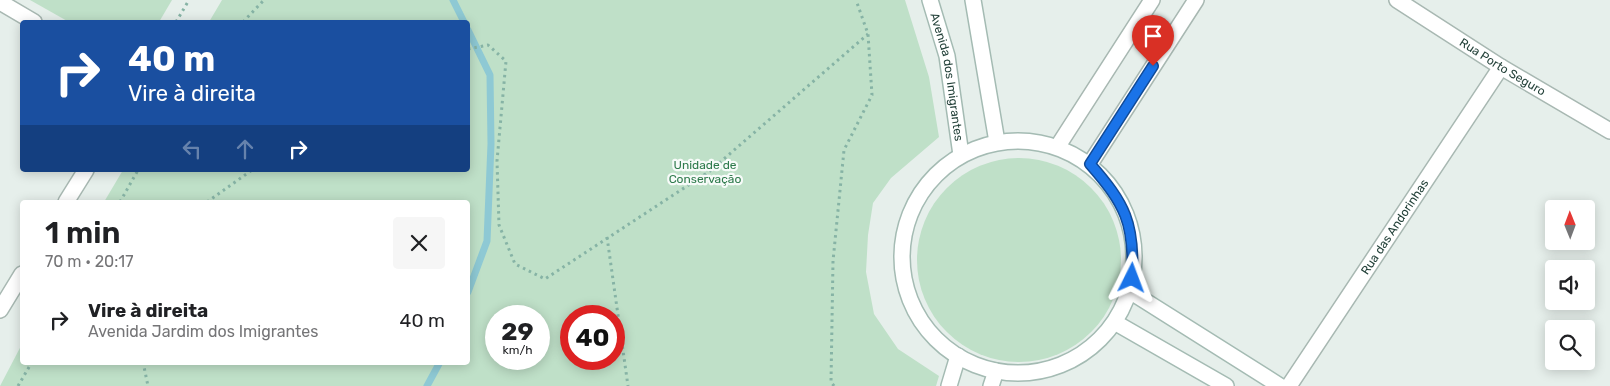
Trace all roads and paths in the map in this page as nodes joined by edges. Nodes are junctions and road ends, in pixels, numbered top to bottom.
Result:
1 (189, 0) edge
2 (264, 0) edge
3 (856, 0) edge
4 (930, 0) edge
5 (973, 0) edge
6 (1152, 0) edge
7 (1196, 0) edge
8 (1398, 0) edge
9 (0, 2) edge
10 (31, 20) edge
11 (177, 20) edge
12 (245, 20) edge
13 (868, 34) junction
14 (470, 49) edge
15 (1501, 67) junction
16 (1610, 131) edge
17 (997, 142) junction
18 (1058, 146) junction
19 (961, 155) junction
20 (1090, 164) junction
21 (85, 172) edge
22 (137, 172) edge
23 (249, 172) edge
24 (67, 200) edge
25 (121, 200) edge
26 (210, 200) edge
27 (607, 237) junction
28 (20, 277) edge
29 (1131, 292) junction
30 (0, 310) edge
31 (1116, 323) junction
32 (958, 356) junction
33 (30, 365) edge
34 (144, 365) edge
35 (996, 371) junction
36 (18, 386) edge
37 (148, 386) edge
38 (628, 386) edge
39 (834, 386) edge
40 (949, 386) edge
41 (991, 386) edge
42 (1226, 386) edge
43 (1280, 386) edge
44 (1289, 386) edge

1 - 11 path
2 - 12 path
3 - 13 path
4 - 19 street, Avenida dos Imigrantes
5 - 17 street
6 - 18 street
7 - 20 street
8 - 15 street, Rua Porto Seguro
9 - 10 street
13 - 27 path
13 - 39 path
14 - 27 path
15 - 16 street, Rua Porto Seguro
15 - 44 street, Rua das Andorinhas
17 - 18 street, Avenida dos Imigrantes
17 - 19 street, Avenida dos Imigrantes
18 - 20 street, Avenida dos Imigrantes
19 - 32 street, Avenida dos Imigrantes
20 - 29 street, Avenida dos Imigrantes
21 - 24 street
22 - 25 path
23 - 26 path
27 - 38 path
28 - 30 street
29 - 31 street, Avenida dos Imigrantes
29 - 43 street
31 - 35 street, Avenida dos Imigrantes
31 - 42 street
32 - 35 street, Avenida dos Imigrantes
32 - 40 street
33 - 36 path
34 - 37 path
35 - 41 street

